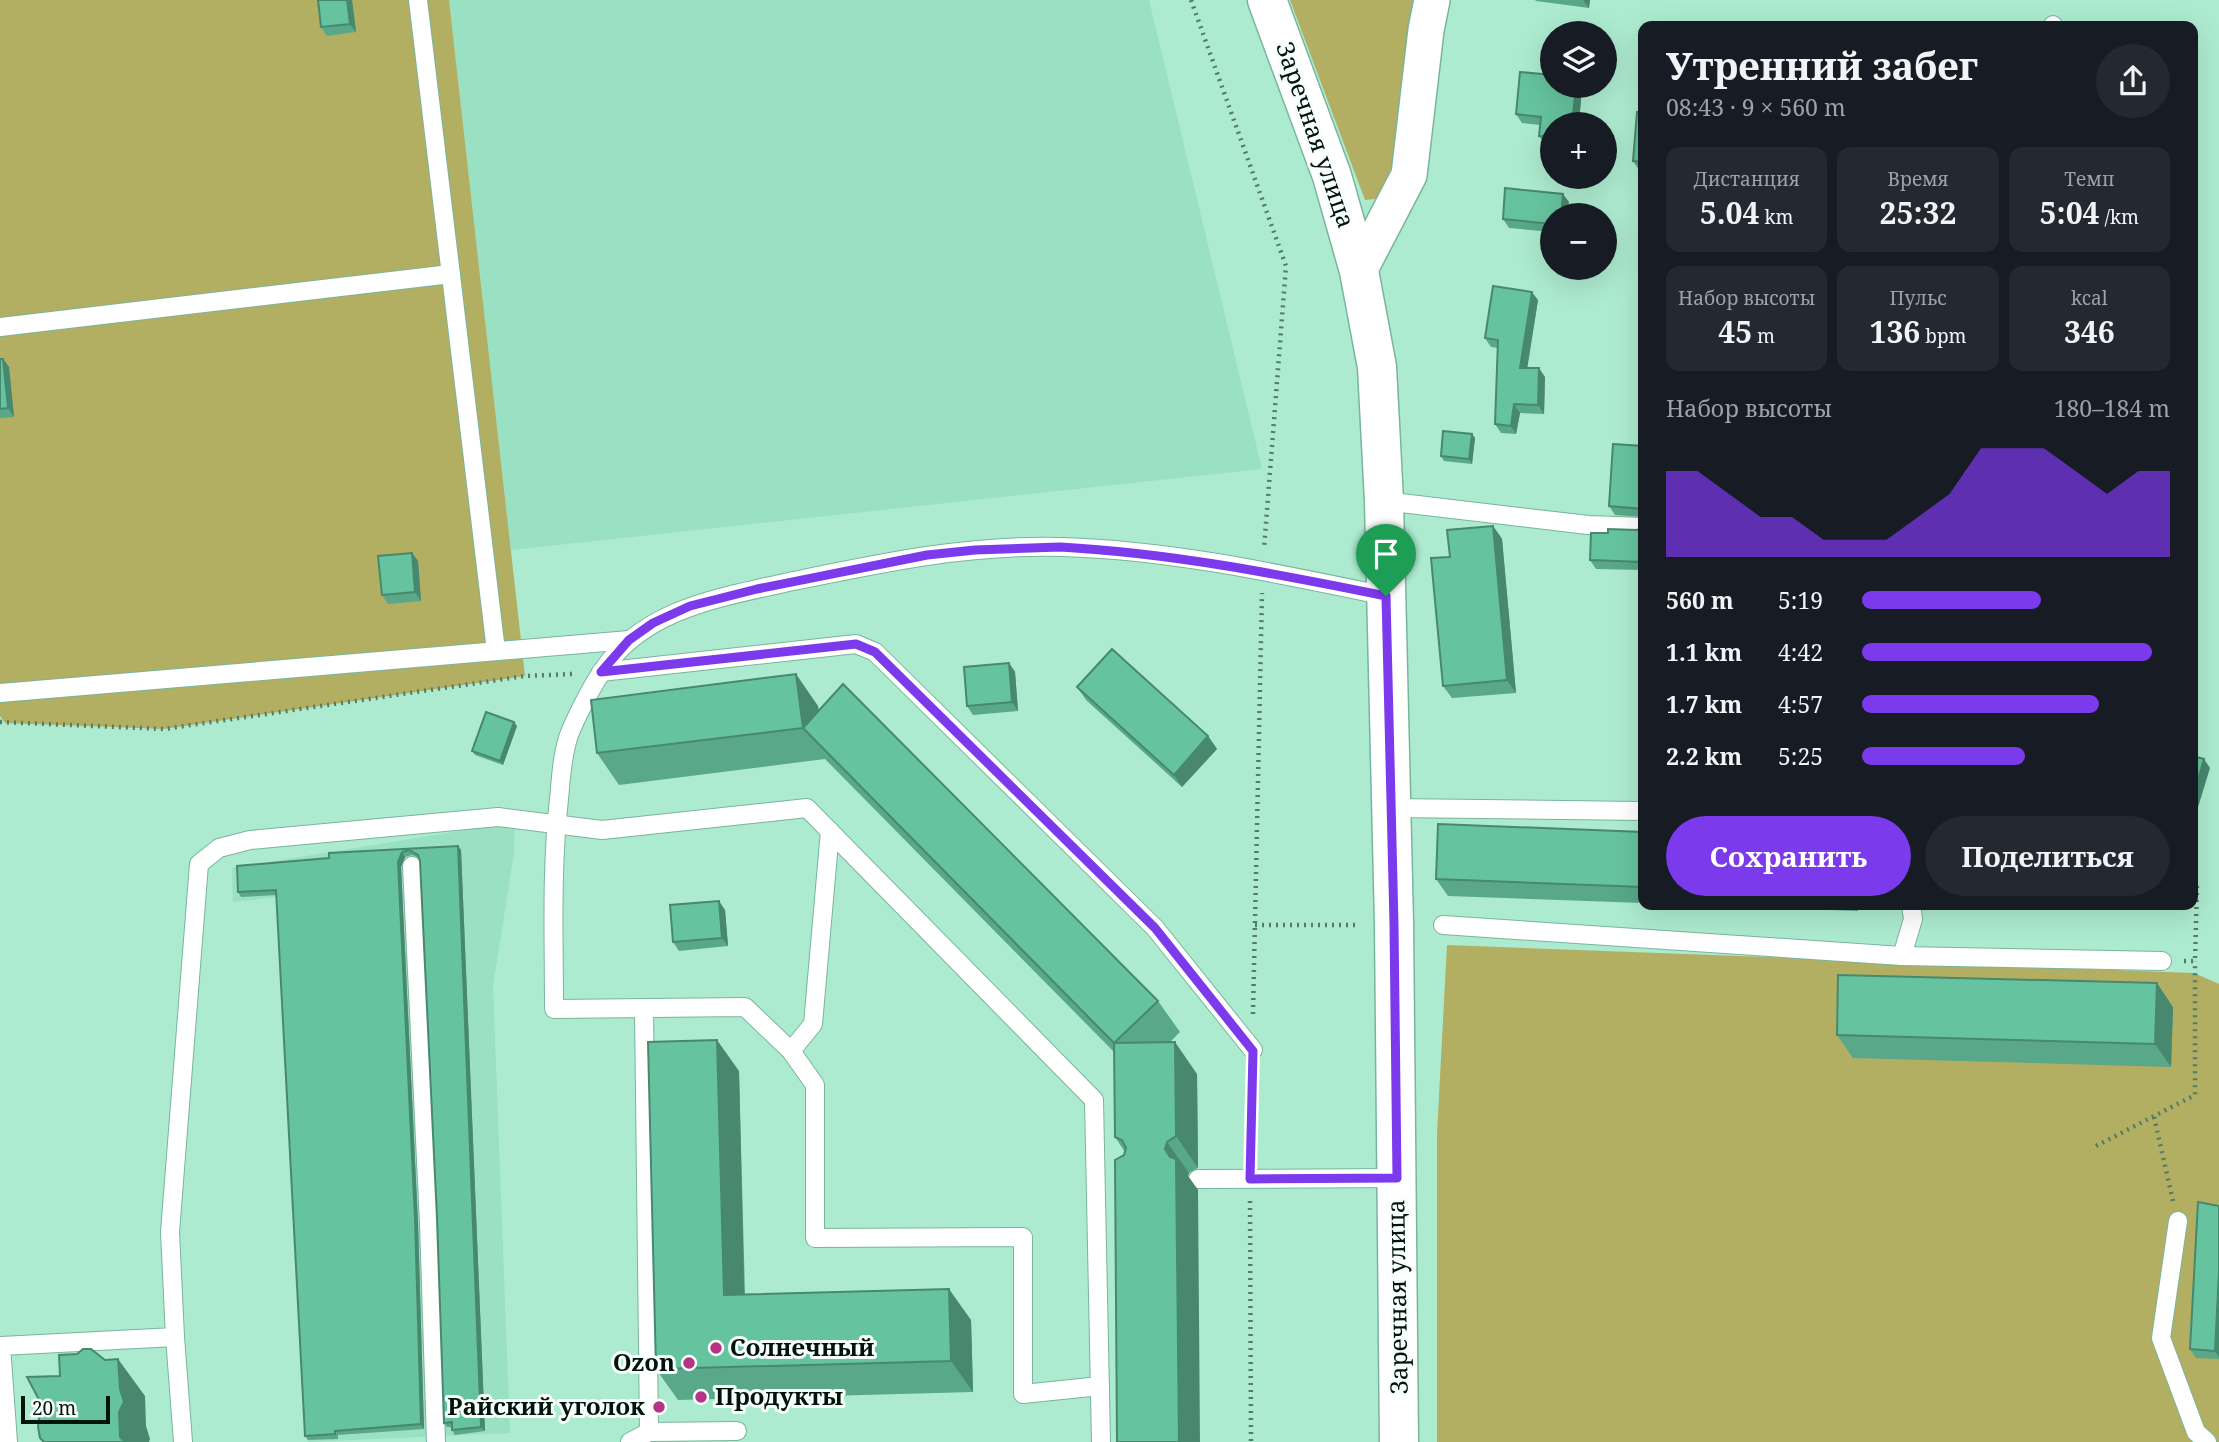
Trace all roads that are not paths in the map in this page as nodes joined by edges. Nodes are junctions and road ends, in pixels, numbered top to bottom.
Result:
1 (418, 0) edge
2 (1267, 0) edge
3 (1432, 0) edge
4 (1359, 271) junction
5 (451, 274) junction
6 (0, 327) edge
7 (1384, 501) junction
8 (1638, 527) edge
9 (1386, 596) junction
10 (629, 640) junction
11 (496, 651) junction
12 (601, 672) junction
13 (0, 693) edge
14 (1391, 808) junction
15 (1638, 811) edge
16 (556, 825) junction
17 (830, 831) junction
18 (412, 866) dead end
19 (1912, 910) edge
20 (1443, 925) dead end
21 (1902, 956) junction
22 (2162, 961) road end
23 (644, 1010) junction
24 (791, 1051) junction
25 (1253, 1051) road end
26 (1397, 1178) junction
27 (1198, 1180) dead end
28 (2178, 1221) road end
29 (175, 1337) junction
30 (1100, 1386) junction
31 (737, 1431) dead end
32 (649, 1432) junction
33 (8, 1442) edge
34 (183, 1442) edge
35 (436, 1442) edge
36 (630, 1442) edge
37 (1101, 1442) edge
38 (1399, 1442) edge
39 (2207, 1442) edge

1 - 5 lane
2 - 4 street, Заречная улица
3 - 4 street, Заречная улица
4 - 7 street, Заречная улица
5 - 6 lane
5 - 11 lane
7 - 8 lane
7 - 9 street, Заречная улица
9 - 10 lane
9 - 14 street, Заречная улица
10 - 11 lane
10 - 12 lane
11 - 13 lane
12 - 16 lane
12 - 25 lane
14 - 15 lane
14 - 26 street, Заречная улица
16 - 17 lane
16 - 23 lane
16 - 29 lane
17 - 24 lane
17 - 30 lane
18 - 35 lane
19 - 21 lane
20 - 21 lane
21 - 22 lane
23 - 24 lane
23 - 32 lane
24 - 30 lane
26 - 27 lane
26 - 38 street, Заречная улица
28 - 39 lane
29 - 33 lane
29 - 34 lane
30 - 37 lane
31 - 32 lane
32 - 36 lane

